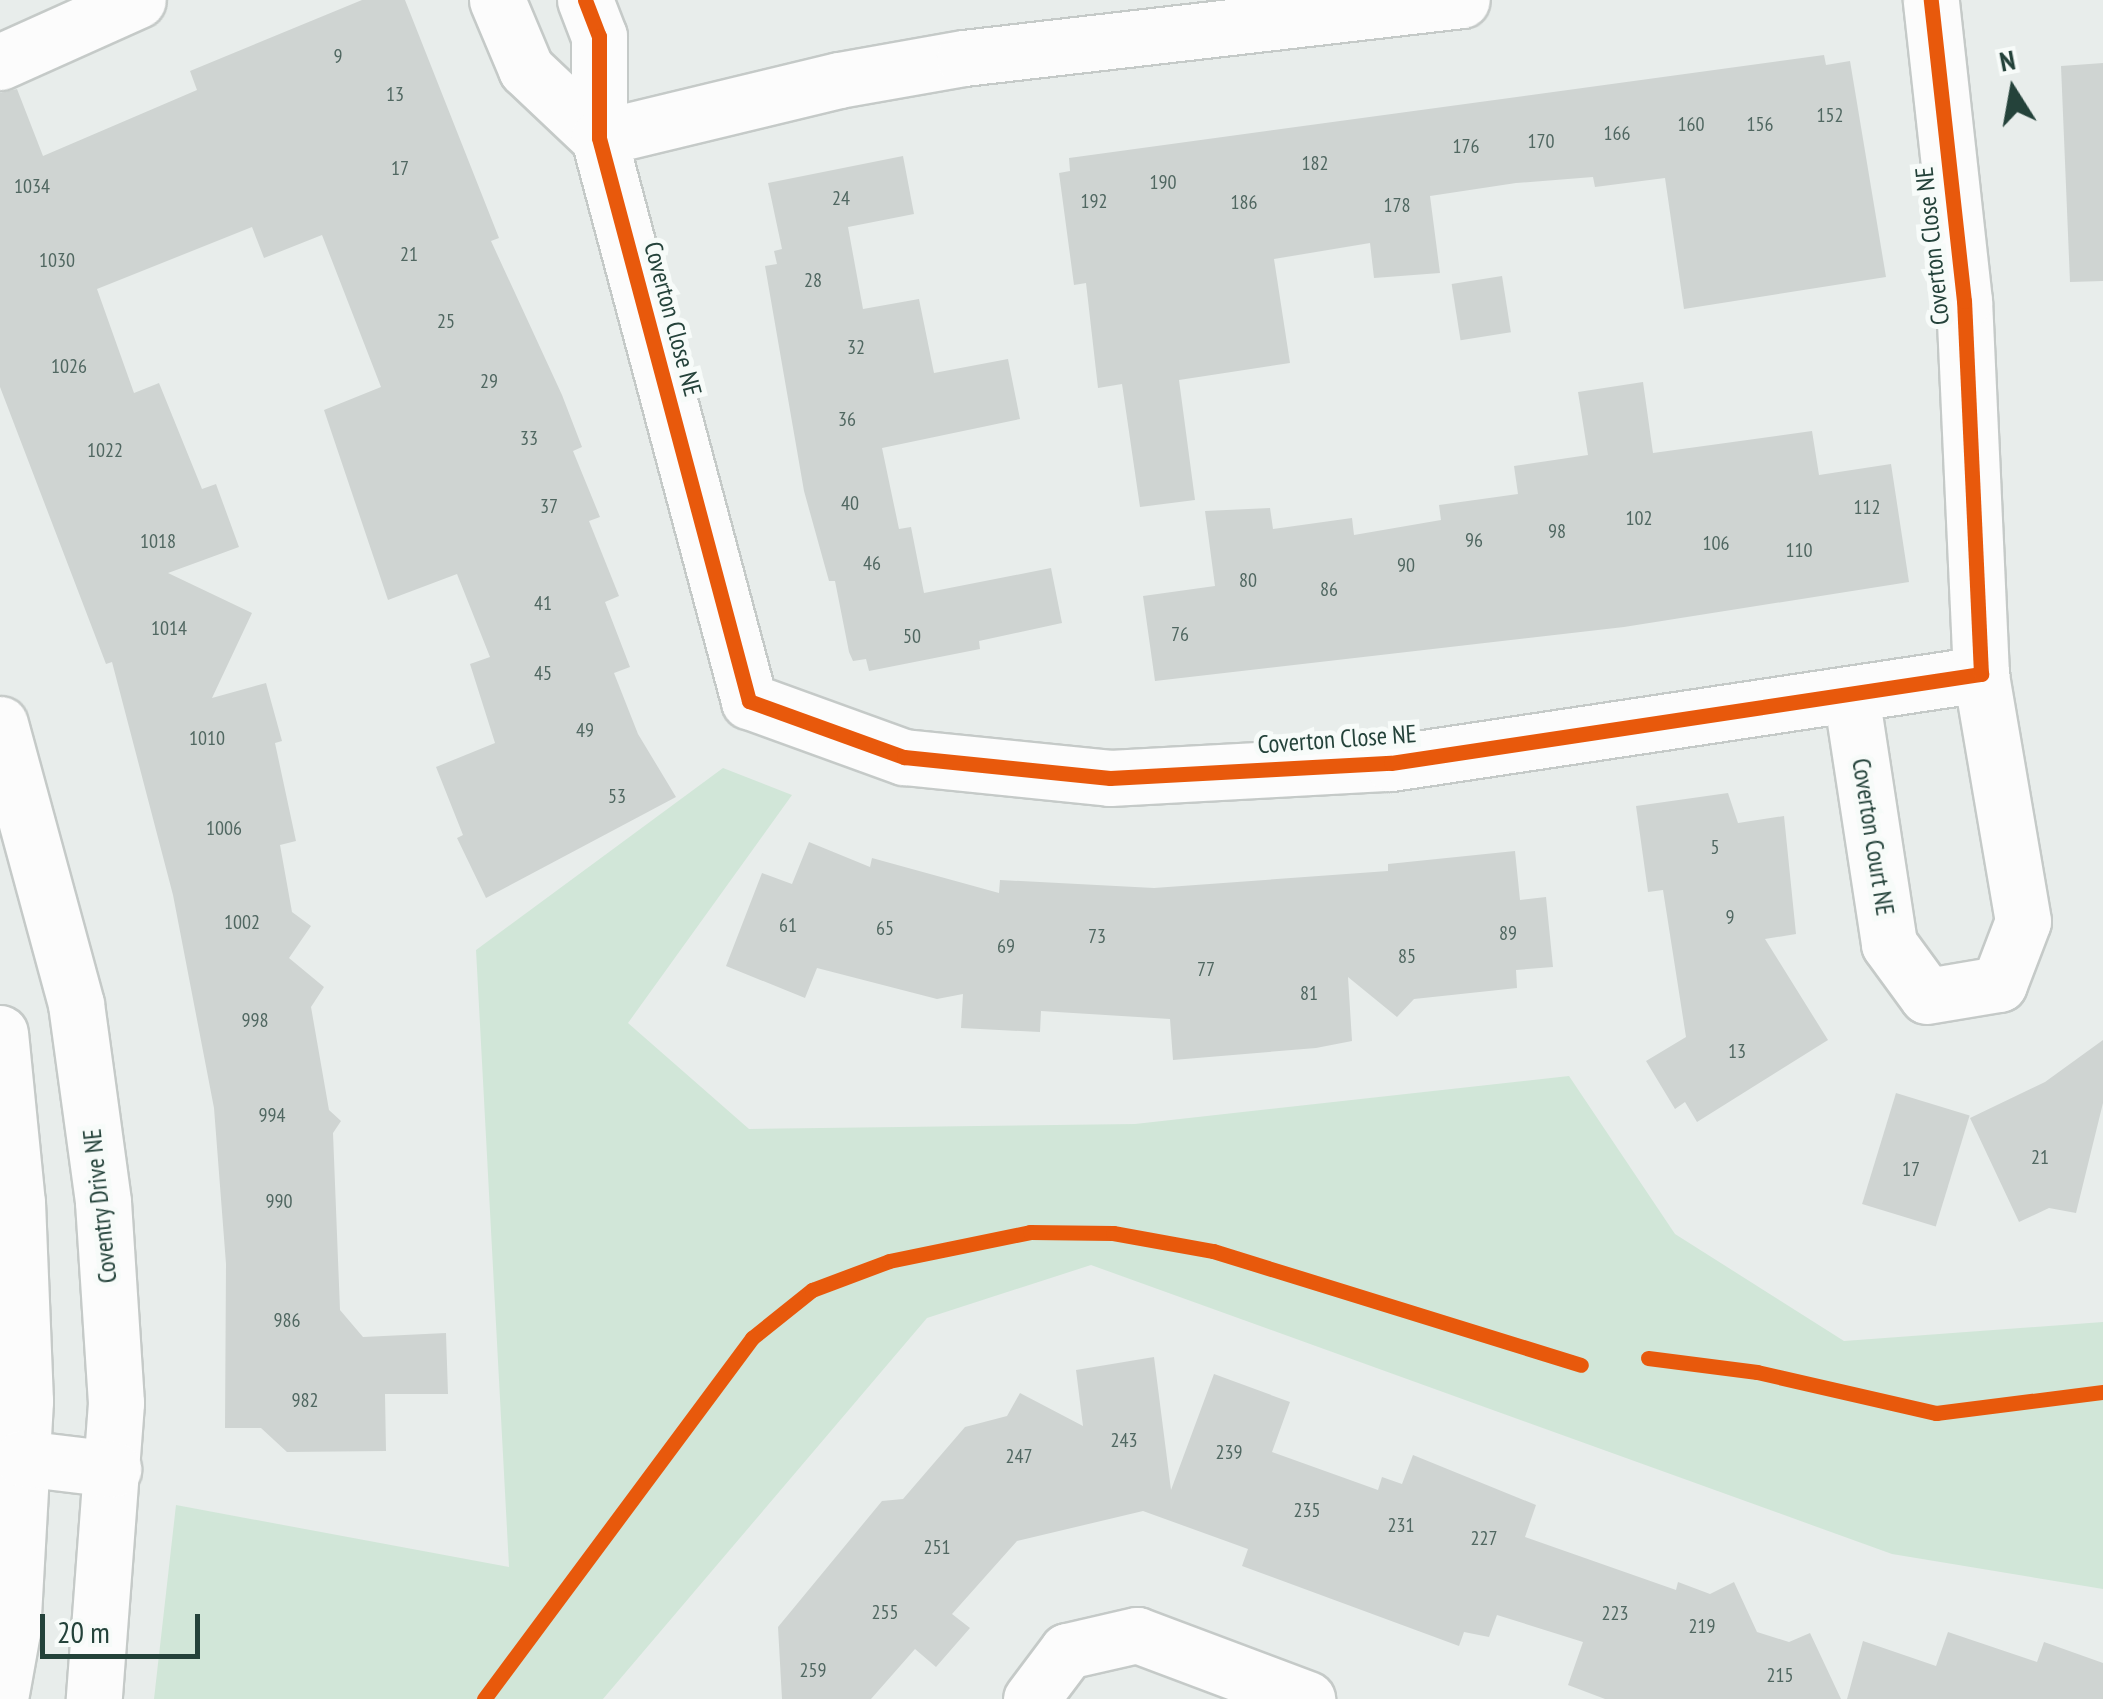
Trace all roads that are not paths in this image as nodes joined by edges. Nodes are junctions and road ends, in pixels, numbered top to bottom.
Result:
1 (497, 0) edge
2 (585, 0) edge
3 (1462, 0) edge
4 (1931, 0) edge
5 (129, 2) edge
6 (0, 62) edge
7 (598, 138) junction
8 (1982, 674) junction
9 (1851, 695) junction
10 (0, 724) edge
11 (0, 1034) edge
12 (8, 1201) edge
13 (103, 1202) junction
14 (22, 1458) junction
15 (113, 1469) junction
16 (0, 1699) edge
17 (94, 1699) edge
18 (1031, 1699) edge
19 (1307, 1699) edge

1 - 7 street
2 - 7 street, Coverton Close NE
3 - 7 street
4 - 8 street, Coverton Close NE
5 - 6 street
7 - 9 street, Coverton Close NE
8 - 9 street, Coverton Close NE
8 - 9 street, Coverton Court NE
10 - 13 street, Coventry Drive NE
11 - 12 street
12 - 13 street
12 - 14 street
13 - 15 street, Coventry Drive NE
14 - 15 street
14 - 16 street
15 - 17 street, Coventry Drive NE
18 - 19 street

